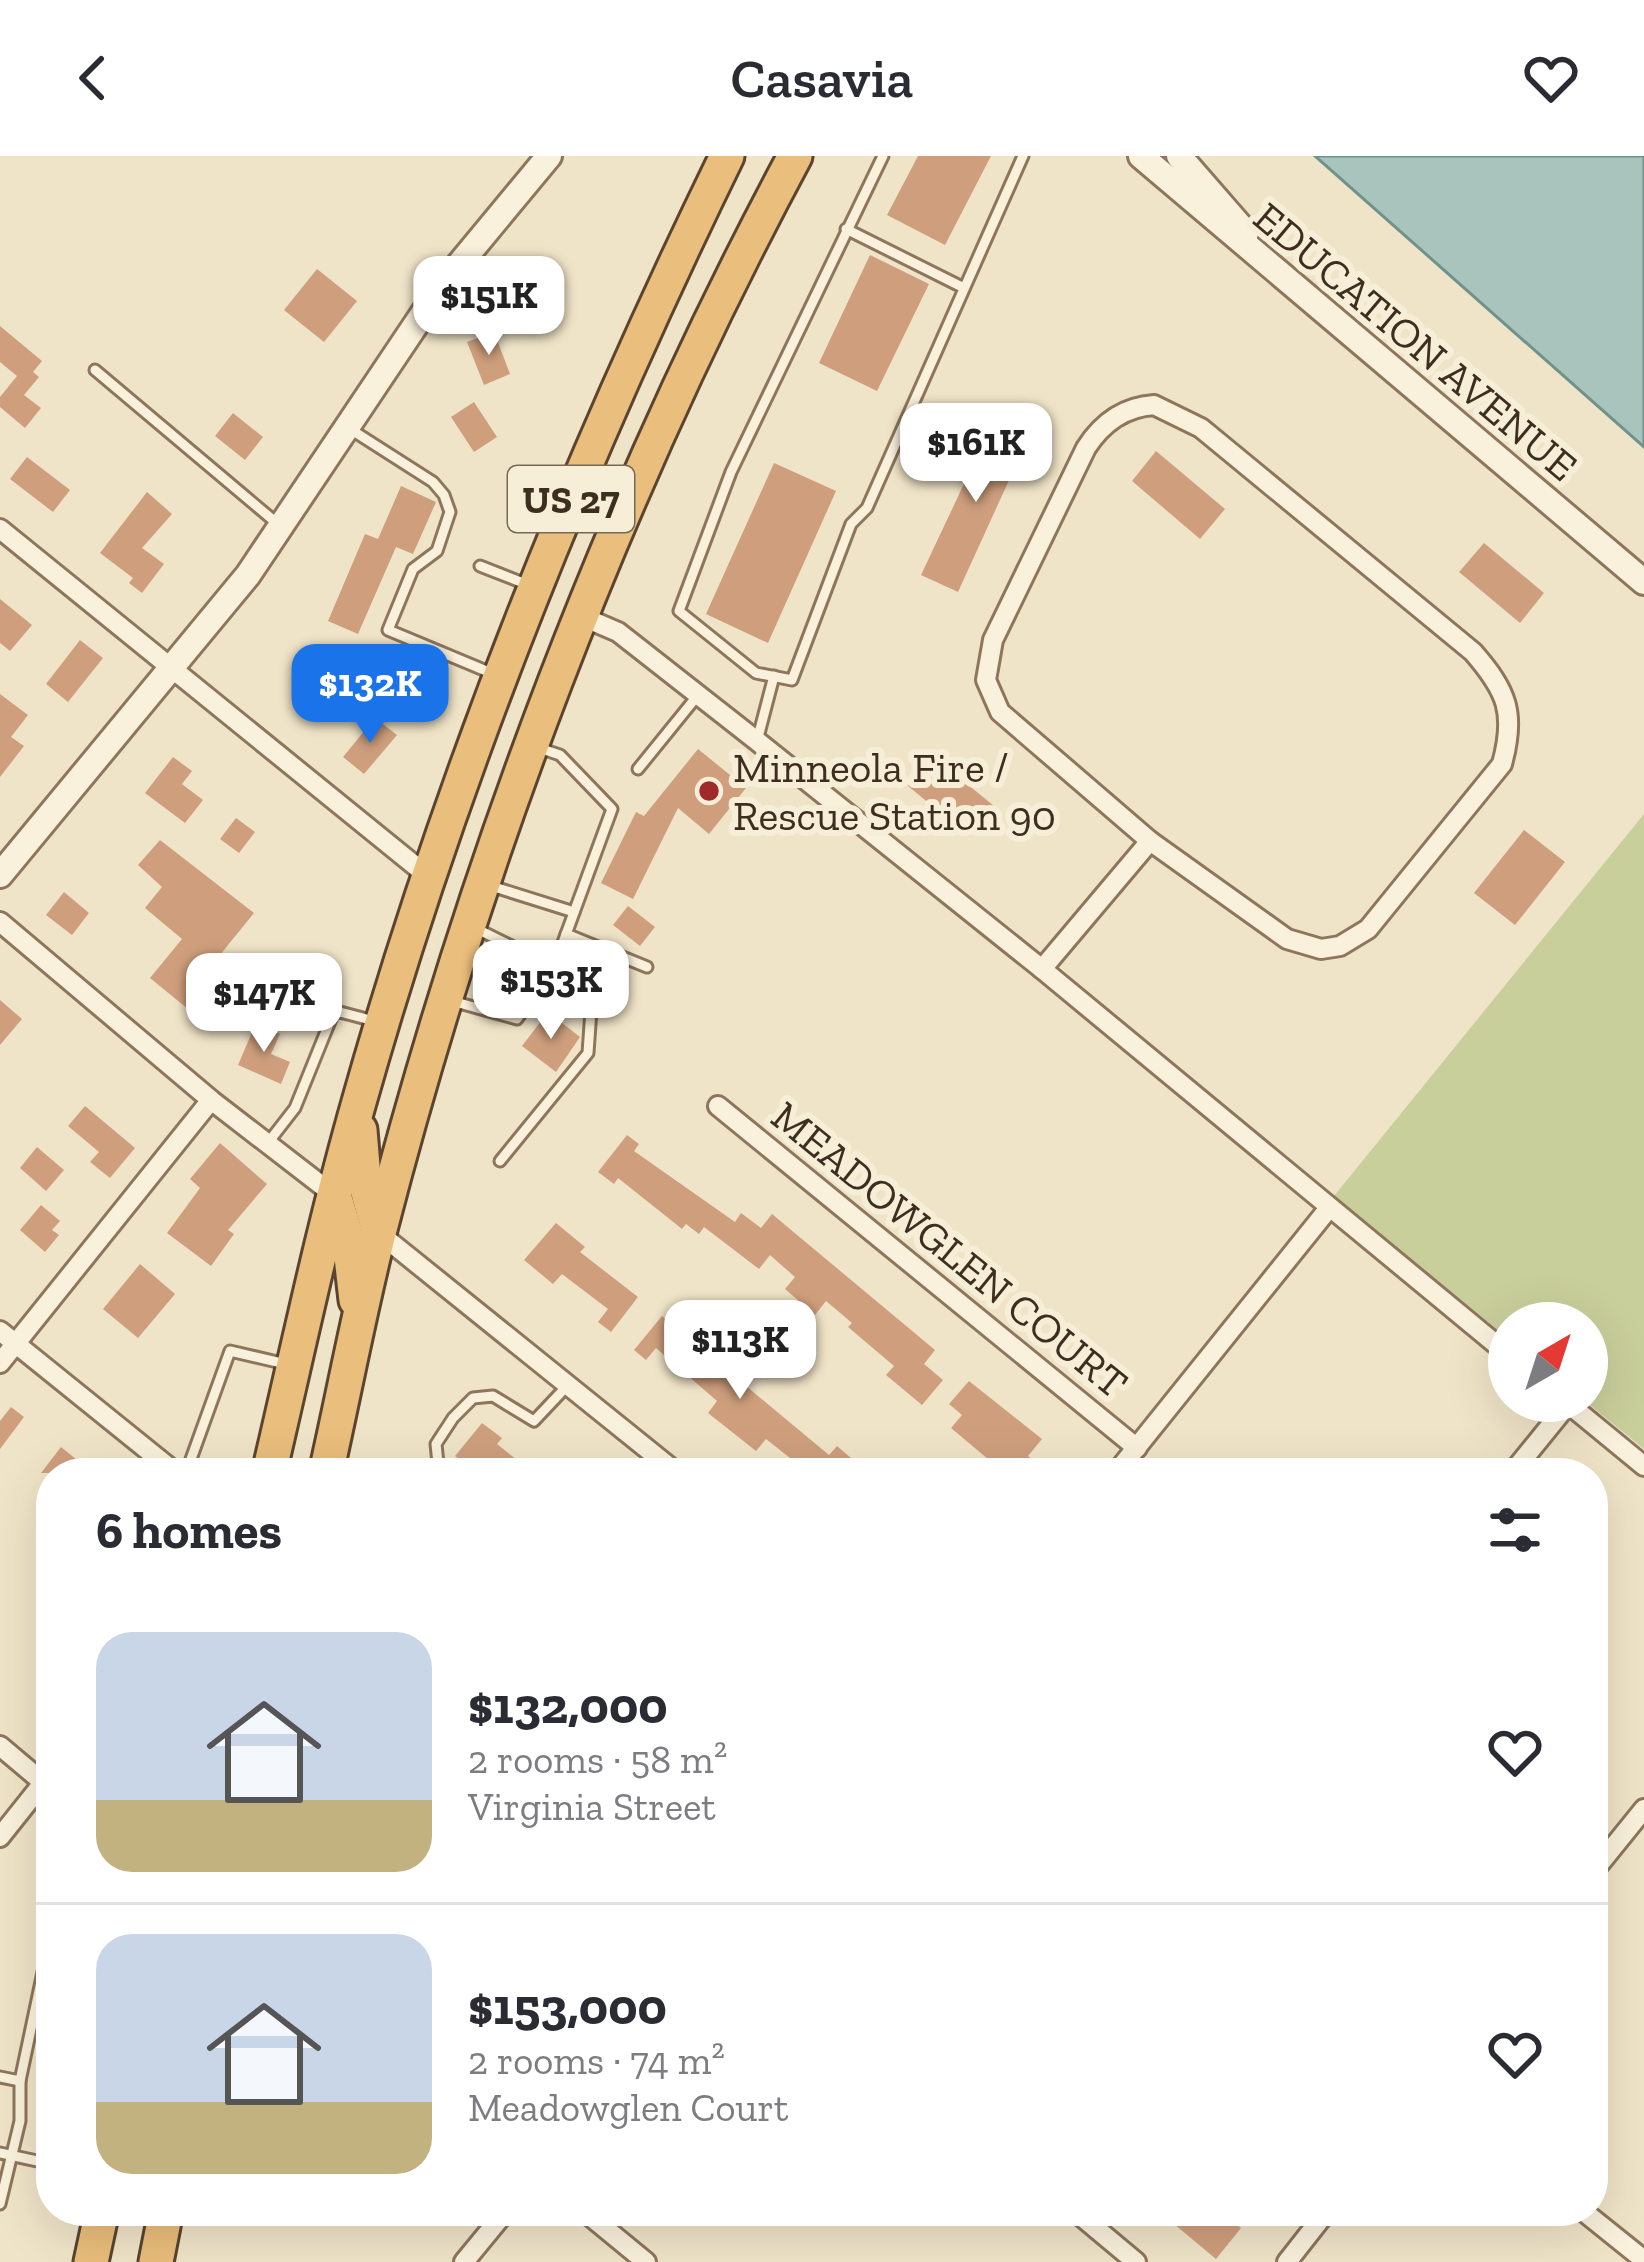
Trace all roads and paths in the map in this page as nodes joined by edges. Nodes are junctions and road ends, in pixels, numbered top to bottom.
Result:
1 (549, 156) edge
2 (727, 156) edge
3 (810, 156) edge
4 (883, 156) edge
5 (1023, 156) edge
6 (1141, 156) edge
7 (1179, 156) edge
8 (795, 157) edge
9 (846, 229) junction
10 (1266, 258) junction
11 (964, 287) junction
12 (95, 370) dead end
13 (346, 427) junction
14 (281, 527) junction
15 (0, 529) edge
16 (480, 566) dead end
17 (1644, 582) edge
18 (535, 587) junction
19 (583, 617) junction
20 (171, 668) junction
21 (774, 676) junction
22 (501, 677) junction
23 (698, 695) junction
24 (758, 741) junction
25 (534, 746) junction
26 (638, 769) dead end
27 (1150, 841) junction
28 (0, 875) edge
29 (429, 877) junction
30 (485, 885) junction
31 (574, 912) junction
32 (0, 922) edge
33 (470, 927) junction
34 (566, 934) junction
35 (554, 967) junction
36 (647, 967) dead end
37 (1042, 970) junction
38 (448, 999) junction
39 (382, 1023) junction
40 (211, 1100) junction
41 (358, 1104) junction
42 (718, 1106) dead end
43 (267, 1144) junction
44 (500, 1161) dead end
45 (334, 1195) junction
46 (1329, 1208) junction
47 (379, 1233) junction
48 (359, 1325) junction
49 (7, 1338) edge
50 (1488, 1338) edge
51 (0, 1363) edge
52 (294, 1366) junction
53 (568, 1385) junction
54 (1551, 1422) edge
55 (1590, 1422) edge
56 (1137, 1448) junction
57 (157, 1458) edge
58 (191, 1458) edge
59 (273, 1458) edge
60 (329, 1458) edge
61 (437, 1458) edge
62 (658, 1458) edge
63 (1129, 1458) edge
64 (1523, 1458) edge
65 (1644, 1466) edge
66 (0, 1747) edge
67 (36, 1777) edge
68 (36, 1798) edge
69 (1644, 1809) edge
70 (0, 1837) edge
71 (1608, 1853) edge
72 (36, 2005) edge
73 (0, 2077) edge
74 (20, 2081) junction
75 (6, 2154) edge
76 (36, 2161) edge
77 (0, 2204) edge
78 (98, 2226) edge
79 (163, 2226) edge
80 (494, 2226) edge
81 (602, 2226) edge
82 (1093, 2226) edge
83 (1316, 2226) edge
84 (1602, 2226) edge
85 (1644, 2260) edge
86 (91, 2262) edge
87 (156, 2262) edge
88 (464, 2262) edge
89 (646, 2262) edge
90 (1136, 2262) edge
91 (1287, 2262) edge

1 - 13 street
2 - 18 highway, US 27
3 - 8 lane
4 - 9 lane
5 - 11 lane
6 - 10 street, EDUCATION AVENUE
7 - 10 street
8 - 19 highway, US 27
9 - 11 lane
9 - 21 lane
10 - 17 street, EDUCATION AVENUE
11 - 21 lane
12 - 14 lane
13 - 14 street
13 - 22 lane
14 - 20 street
15 - 20 street
16 - 18 lane
18 - 22 highway, US 27
19 - 23 street
19 - 25 highway, US 27
20 - 28 street
20 - 29 street
21 - 24 lane
22 - 29 highway, US 27
23 - 24 street
23 - 26 lane
24 - 37 street
25 - 30 highway, US 27
25 - 31 lane
27 - 27 street
27 - 37 street
29 - 39 highway, US 27
30 - 31 lane
30 - 33 highway, US 27
31 - 34 lane
32 - 40 street
33 - 35 lane
33 - 38 highway, US 27
34 - 35 lane
34 - 36 lane
35 - 38 lane
35 - 44 lane
37 - 46 street
38 - 47 highway, US 27
39 - 41 highway, US 27
39 - 43 lane
40 - 43 street
40 - 49 street
41 - 45 highway, US 27
41 - 47 highway
42 - 56 street, MEADOWGLEN COURT
43 - 45 street
45 - 48 highway
45 - 52 highway, US 27
46 - 50 street
46 - 56 street
47 - 48 highway, US 27
47 - 53 street
48 - 60 highway, US 27
49 - 51 street
49 - 57 street
52 - 58 lane
52 - 59 highway, US 27
53 - 61 lane
53 - 62 street
54 - 64 street
55 - 65 street
56 - 63 street
66 - 67 street
68 - 70 street
69 - 71 street
72 - 74 lane
73 - 74 lane
74 - 75 lane
75 - 76 lane
75 - 77 lane
78 - 86 highway
79 - 87 highway
80 - 88 street
81 - 89 street
82 - 90 street
83 - 91 street
84 - 85 street

